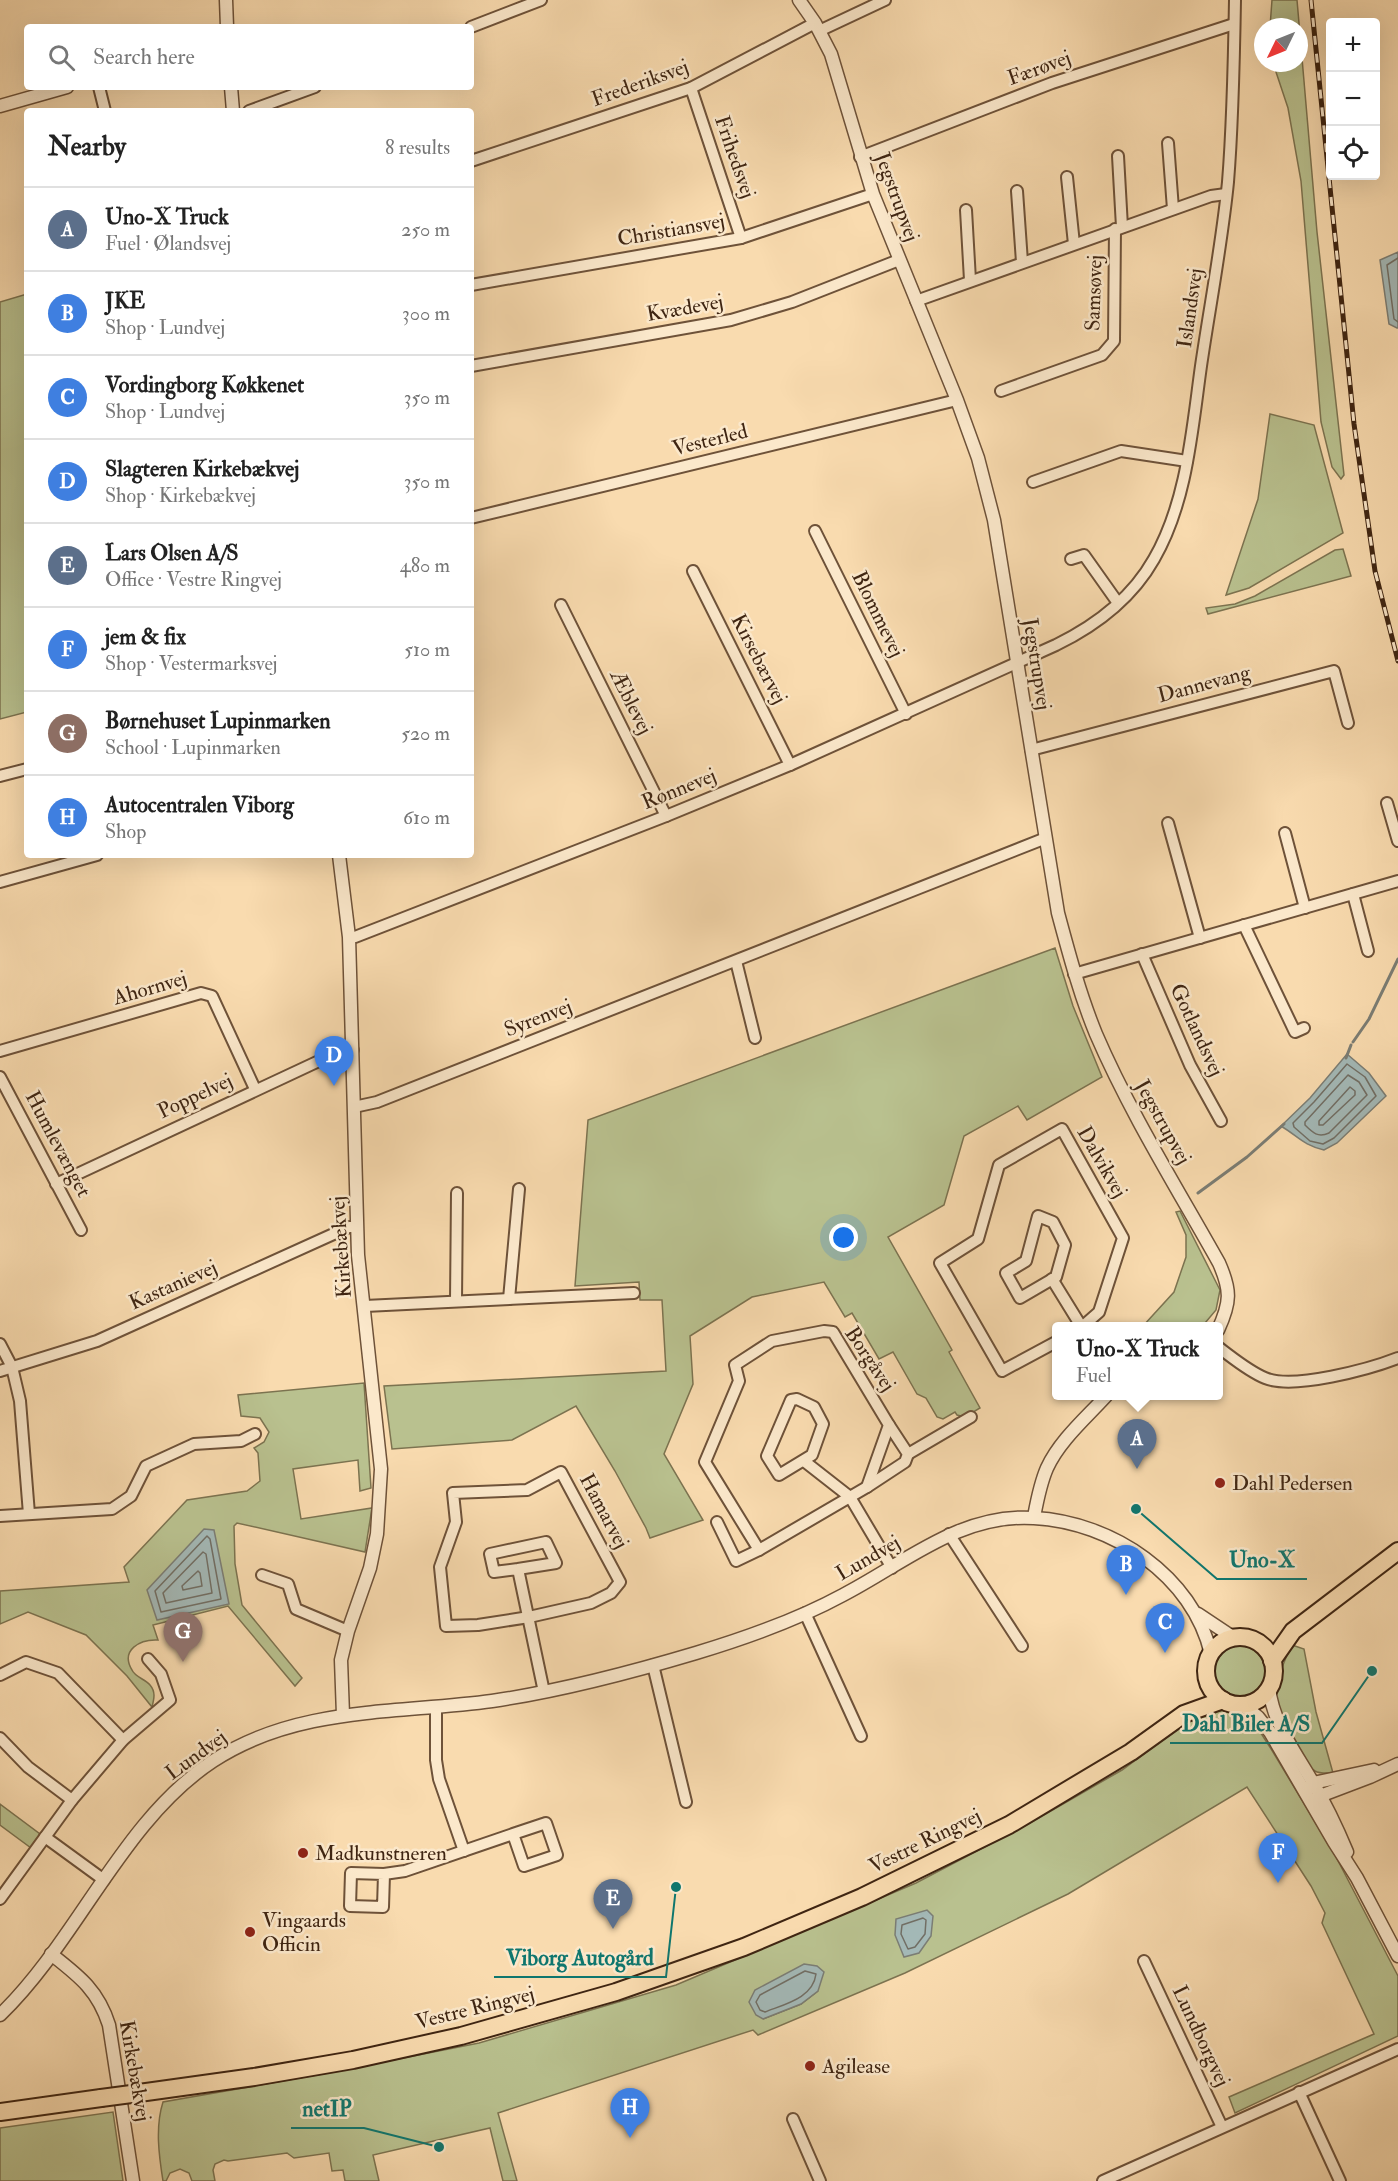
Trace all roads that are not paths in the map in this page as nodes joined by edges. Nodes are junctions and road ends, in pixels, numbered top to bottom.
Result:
1 (226, 0) edge
2 (541, 0) edge
3 (799, 0) edge
4 (885, 0) edge
5 (1235, 0) edge
6 (227, 24) edge
7 (1234, 24) junction
8 (474, 26) edge
9 (817, 27) junction
10 (691, 88) junction
11 (56, 90) edge
12 (100, 90) edge
13 (231, 90) edge
14 (307, 90) edge
15 (0, 106) edge
16 (104, 108) edge
17 (233, 108) edge
18 (257, 108) edge
19 (1168, 143) dead end
20 (1118, 156) dead end
21 (860, 157) junction
22 (474, 159) edge
23 (1067, 177) dead end
24 (1017, 191) dead end
25 (873, 194) junction
26 (1226, 194) junction
27 (1173, 209) junction
28 (966, 210) dead end
29 (1119, 228) junction
30 (741, 238) junction
31 (1074, 244) junction
32 (899, 260) junction
33 (1022, 262) junction
34 (970, 280) junction
35 (474, 284) edge
36 (916, 300) junction
37 (474, 365) edge
38 (1001, 391) dead end
39 (957, 400) junction
40 (1187, 461) junction
41 (1033, 482) dead end
42 (474, 517) edge
43 (815, 531) dead end
44 (1071, 559) dead end
45 (693, 571) dead end
46 (1118, 603) junction
47 (561, 604) dead end
48 (1017, 663) junction
49 (906, 714) junction
50 (1348, 723) dead end
51 (1031, 750) junction
52 (790, 765) junction
53 (24, 771) edge
54 (0, 776) edge
55 (1387, 803) dead end
56 (666, 816) junction
57 (1168, 823) dead end
58 (1285, 833) dead end
59 (1046, 838) junction
60 (1398, 842) edge
61 (86, 858) edge
62 (339, 858) edge
63 (1398, 881) edge
64 (0, 882) edge
65 (1353, 894) junction
66 (1305, 908) junction
67 (1244, 925) junction
68 (349, 937) junction
69 (1200, 938) junction
70 (1368, 951) dead end
71 (1142, 954) junction
72 (736, 961) junction
73 (1074, 974) junction
74 (1304, 1028) dead end
75 (754, 1038) dead end
76 (353, 1050) junction
77 (0, 1051) edge
78 (0, 1077) edge
79 (255, 1089) junction
80 (354, 1107) junction
81 (1221, 1121) dead end
82 (56, 1184) junction
83 (519, 1189) dead end
84 (457, 1193) dead end
85 (357, 1227) junction
86 (81, 1230) dead end
87 (1053, 1279) junction
88 (634, 1293) dead end
89 (510, 1299) junction
90 (456, 1301) junction
91 (365, 1306) junction
92 (1080, 1322) edge
93 (1087, 1322) edge
94 (1221, 1322) edge
95 (0, 1344) edge
96 (1052, 1344) edge
97 (1223, 1351) edge
98 (1398, 1358) edge
99 (12, 1367) junction
100 (0, 1371) edge
101 (1102, 1400) edge
102 (971, 1417) dead end
103 (889, 1425) junction
104 (255, 1434) dead end
105 (908, 1454) junction
106 (804, 1461) junction
107 (867, 1487) junction
108 (850, 1497) junction
109 (29, 1514) junction
110 (0, 1516) edge
111 (1034, 1517) junction
112 (717, 1522) dead end
113 (949, 1534) junction
114 (759, 1550) junction
115 (1398, 1551) edge
116 (892, 1568) junction
117 (518, 1569) junction
118 (262, 1575) dead end
119 (805, 1613) junction
120 (1197, 1614) junction
121 (529, 1617) junction
122 (348, 1631) junction
123 (1293, 1631) junction
124 (1234, 1638) junction
125 (1256, 1642) junction
126 (1022, 1646) dead end
127 (1211, 1654) junction
128 (148, 1659) dead end
129 (1272, 1661) junction
130 (653, 1665) junction
131 (0, 1675) edge
132 (1207, 1678) junction
133 (1269, 1688) junction
134 (544, 1692) junction
135 (1223, 1700) junction
136 (1243, 1705) junction
137 (436, 1707) junction
138 (1184, 1714) junction
139 (343, 1715) junction
140 (861, 1736) dead end
141 (0, 1738) edge
142 (123, 1740) junction
143 (1394, 1766) edge
144 (1309, 1787) junction
145 (72, 1800) junction
146 (1316, 1800) junction
147 (686, 1802) dead end
148 (513, 1834) junction
149 (45, 1837) junction
150 (464, 1851) junction
151 (384, 1874) dead end
152 (104, 1880) junction
153 (1, 1895) edge
154 (51, 1954) junction
155 (1398, 1956) edge
156 (1144, 1961) dead end
157 (0, 2015) edge
158 (1398, 2049) edge
159 (1299, 2092) junction
160 (0, 2112) edge
161 (793, 2119) dead end
162 (1222, 2127) junction
163 (133, 2181) edge
164 (820, 2181) edge
165 (1103, 2181) edge
166 (1340, 2181) edge

1 - 6 street
2 - 8 street
3 - 9 street, Jegstrupvej
4 - 9 street, Frederiksvej
5 - 7 street, Islandsvej
7 - 21 street, Færøvej
7 - 26 street, Islandsvej
9 - 10 street, Frederiksvej
9 - 21 street, Jegstrupvej
10 - 22 street, Frederiksvej
10 - 30 street, Frihedsvej
11 - 15 street
12 - 16 street
13 - 17 street
14 - 18 street
19 - 27 street
20 - 29 street, Samsøvej
21 - 25 street, Jegstrupvej
23 - 31 street
24 - 33 street
25 - 30 street, Christiansvej
25 - 32 street, Jegstrupvej
26 - 27 street
26 - 40 street, Islandsvej
27 - 29 street
28 - 34 street
29 - 31 street
29 - 38 street, Samsøvej
30 - 35 street, Christiansvej
31 - 33 street
32 - 36 street, Jegstrupvej
32 - 37 street, Kvædevej
33 - 34 street
34 - 36 street
36 - 39 street, Jegstrupvej
39 - 42 street, Vesterled
39 - 48 street, Jegstrupvej
40 - 41 street
40 - 46 street, Islandsvej
43 - 49 street, Blommevej
44 - 46 street
45 - 52 street, Kirsebærvej
46 - 48 street, Islandsvej
47 - 56 street, Æblevej
48 - 49 street, Rønnevej
48 - 51 street, Jegstrupvej
49 - 52 street, Rønnevej
50 - 51 street, Dannevang
51 - 59 street, Jegstrupvej
52 - 56 street, Rønnevej
53 - 54 street
55 - 60 street
56 - 68 street, Rønnevej
57 - 69 street
58 - 66 street
59 - 72 street, Syrenvej
59 - 73 street, Jegstrupvej
61 - 64 street
62 - 68 street, Kirkebækvej
63 - 65 street
65 - 66 street
65 - 70 street
66 - 67 street
67 - 69 street
67 - 74 street
68 - 76 street, Kirkebækvej
69 - 71 street
71 - 73 street
71 - 81 street, Gotlandsvej
72 - 75 street
72 - 80 street, Syrenvej
73 - 94 street, Jegstrupvej
76 - 79 street, Poppelvej
76 - 80 street, Kirkebækvej
77 - 79 street, Ahornvej
78 - 82 street, Humlevænget
79 - 82 street, Poppelvej
80 - 85 street, Kirkebækvej
82 - 86 street, Humlevænget
83 - 89 street
84 - 90 street
85 - 91 street, Kirkebækvej
85 - 99 street, Kastanievej
87 - 87 street
87 - 92 street, Dalvikvej
88 - 89 street
89 - 90 street
90 - 91 street
91 - 122 street, Kirkebækvej
93 - 96 street, Dalvikvej
95 - 99 street
97 - 98 street
99 - 100 street, Kastanievej
99 - 109 street
101 - 111 street
102 - 105 street
103 - 105 street, Borgåvej
103 - 107 street, Borgåvej
103 - 114 street, Borgåvej
104 - 109 street
105 - 107 street
106 - 106 street
106 - 108 street
107 - 108 street
108 - 114 street
108 - 116 street
109 - 110 street
111 - 113 street, Lundvej
111 - 120 street, Lundvej
112 - 114 street
113 - 116 street, Lundvej
113 - 126 street
115 - 123 main road
116 - 119 street, Lundvej
117 - 117 street
117 - 121 street
118 - 122 street
119 - 130 street, Lundvej
119 - 140 street
120 - 124 street, Lundvej
120 - 127 street, Lundvej
121 - 121 street, Hamarvej
121 - 134 street
122 - 139 street, Kirkebækvej
123 - 125 main road
123 - 129 main road
124 - 125 main road
124 - 127 main road
125 - 129 main road
127 - 132 main road
128 - 142 street
129 - 133 main road
130 - 134 street, Lundvej
130 - 147 street
131 - 142 street
132 - 135 main road
132 - 138 main road, Vestre Ringvej
133 - 136 main road
133 - 144 street
134 - 137 street, Lundvej
135 - 136 main road
135 - 138 main road, Vestre Ringvej
136 - 144 street
137 - 139 street, Lundvej
137 - 150 street
138 - 160 main road, Vestre Ringvej, bridge
139 - 152 street, Lundvej
141 - 145 street
142 - 145 street
143 - 144 street
143 - 146 street
144 - 146 street
145 - 149 street
146 - 155 street
148 - 148 street
148 - 150 street
149 - 152 street
149 - 153 street
150 - 151 street
152 - 154 street, Lundvej
154 - 157 street, Lundvej
154 - 163 street, Kirkebækvej
156 - 162 street, Lundborgvej
158 - 159 street
159 - 162 street
159 - 166 street
161 - 164 street
162 - 165 street

